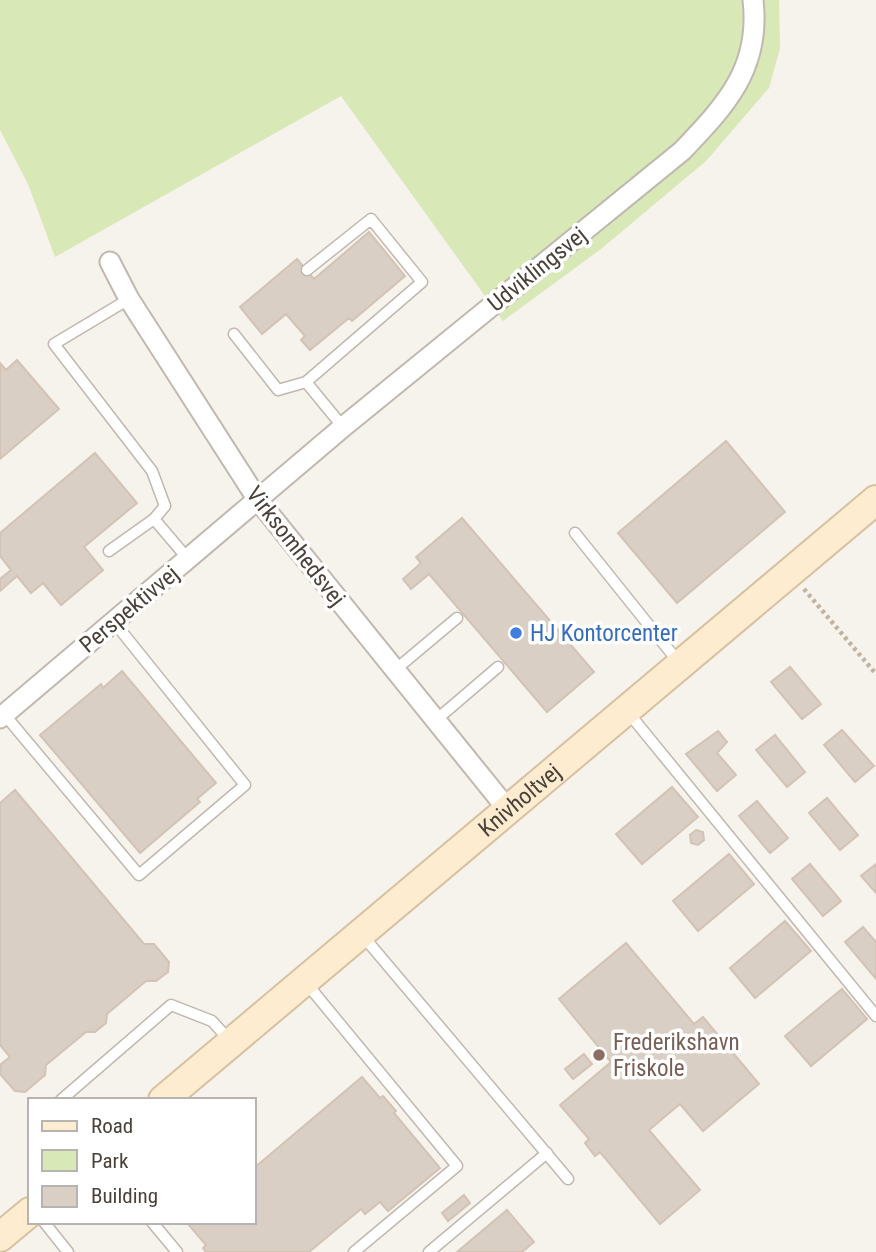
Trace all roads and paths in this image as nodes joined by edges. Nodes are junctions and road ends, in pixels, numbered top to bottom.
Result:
1 (753, 0) edge
2 (110, 262) dead end
3 (307, 270) dead end
4 (129, 299) junction
5 (233, 334) dead end
6 (306, 382) junction
7 (343, 427) junction
8 (258, 500) junction
9 (876, 500) edge
10 (154, 520) junction
11 (575, 533) dead end
12 (109, 551) dead end
13 (188, 559) junction
14 (790, 572) junction
15 (457, 618) dead end
16 (114, 622) junction
17 (681, 665) junction
18 (498, 667) dead end
19 (395, 670) junction
20 (876, 674) edge
21 (627, 710) junction
22 (2, 716) edge
23 (436, 720) junction
24 (509, 811) junction
25 (360, 933) junction
26 (304, 981) junction
27 (876, 1016) edge
28 (231, 1042) junction
29 (63, 1098) edge
30 (165, 1098) edge
31 (547, 1153) junction
32 (568, 1179) dead end
33 (28, 1214) edge
34 (46, 1224) edge
35 (154, 1224) edge
36 (0, 1237) edge
37 (68, 1252) edge
38 (177, 1252) edge
39 (354, 1252) edge
40 (429, 1252) edge

1 - 7 street, Udviklingsvej
2 - 4 street, Virksomhedsvej
3 - 6 lane
4 - 8 street, Virksomhedsvej
4 - 10 lane
5 - 6 lane
6 - 7 lane
7 - 8 street, Udviklingsvej
8 - 13 street, Perspektivvej
8 - 19 street, Virksomhedsvej
9 - 14 street, Knivholtvej
10 - 12 lane
10 - 13 lane
11 - 17 lane
13 - 16 street, Perspektivvej
14 - 17 street, Knivholtvej
14 - 20 path
15 - 19 lane
16 - 22 street, Perspektivvej
16 - 22 lane
17 - 21 street, Knivholtvej
18 - 23 lane
19 - 23 street, Virksomhedsvej
21 - 24 street, Knivholtvej
21 - 27 lane
23 - 24 street, Virksomhedsvej
24 - 25 street, Knivholtvej
25 - 26 street, Knivholtvej
25 - 31 lane
26 - 28 street, Knivholtvej
26 - 39 lane
28 - 29 lane
28 - 30 street, Knivholtvej
31 - 32 lane
31 - 40 lane
33 - 36 street
34 - 37 lane
35 - 38 lane

